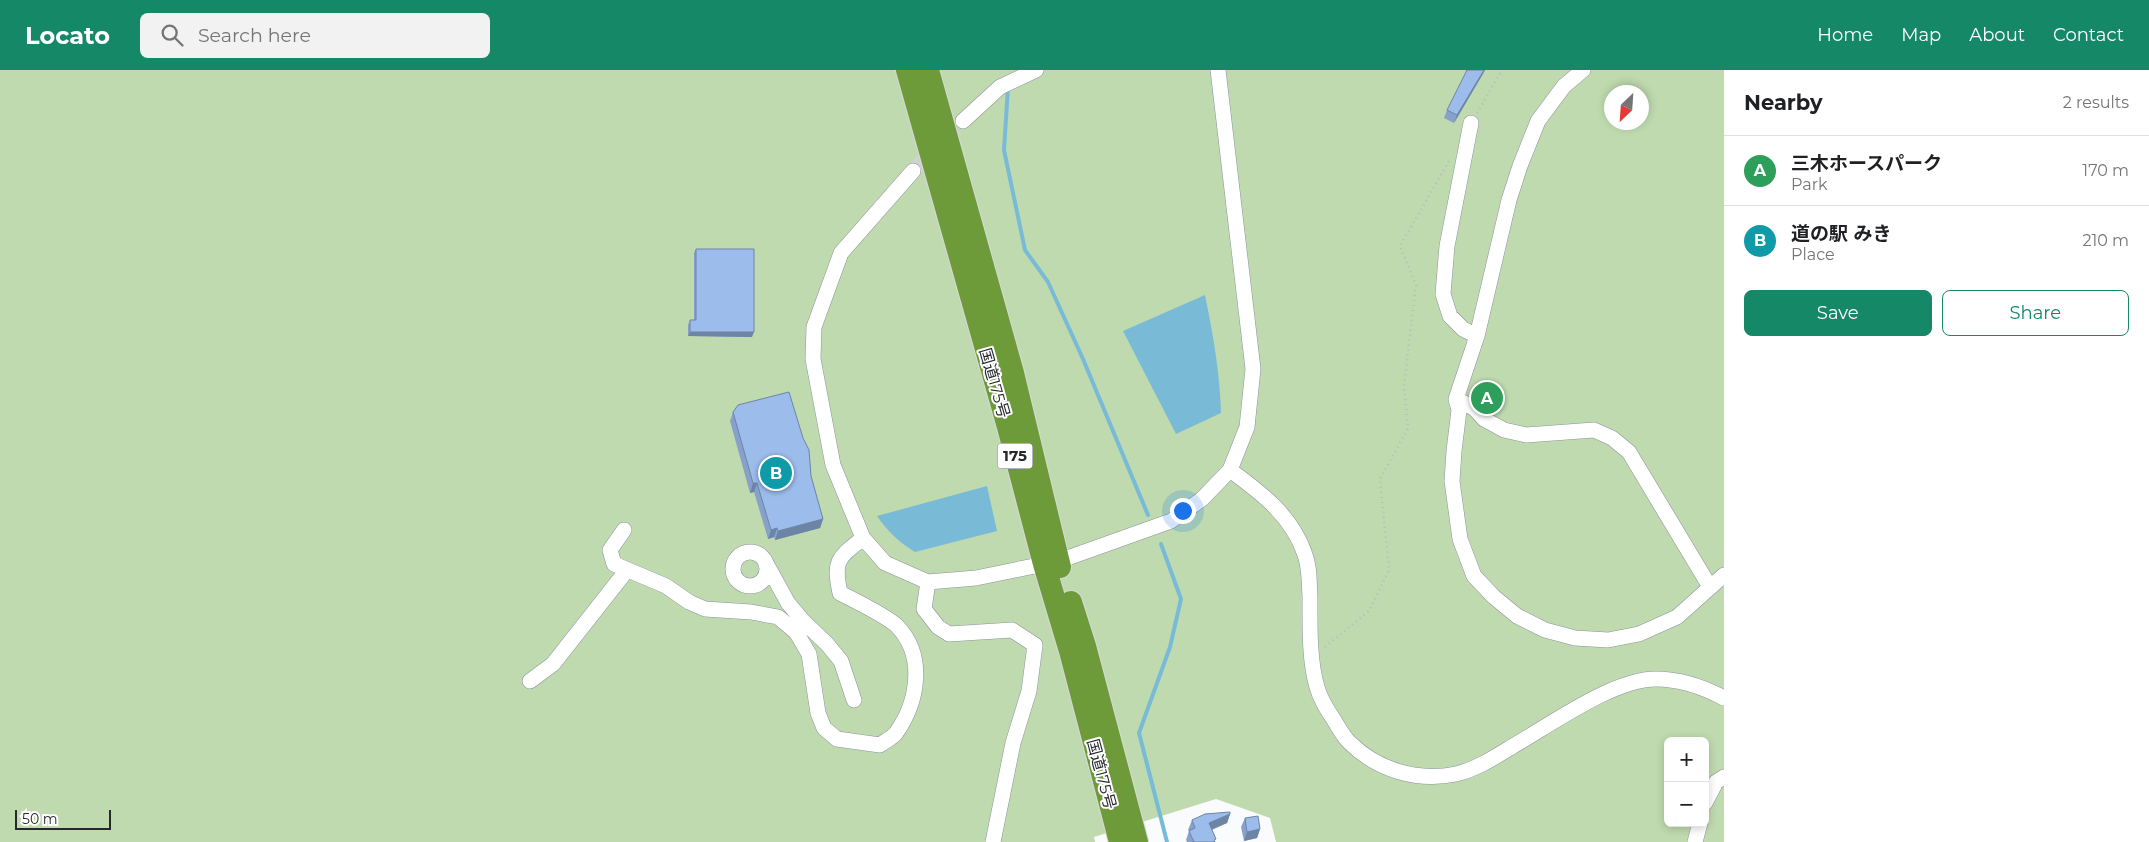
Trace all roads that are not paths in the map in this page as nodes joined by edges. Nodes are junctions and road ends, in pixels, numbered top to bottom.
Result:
1 (907, 70) edge
2 (928, 70) edge
3 (1036, 70) edge
4 (1218, 70) edge
5 (1583, 70) edge
6 (963, 121) tunnel mouth
7 (1471, 123) road end
8 (914, 171) tunnel mouth
9 (1476, 336) junction
10 (1456, 399) junction
11 (1230, 470) junction
12 (624, 530) dead end
13 (863, 538) junction
14 (1051, 562) junction
15 (766, 564) junction
16 (627, 570) junction
17 (1724, 575) edge
18 (928, 582) junction
19 (748, 586) junction
20 (1710, 587) junction
21 (745, 612) junction
22 (530, 681) dead end
23 (1724, 698) edge
24 (854, 700) dead end
25 (1724, 777) edge
26 (1709, 795) edge
27 (1699, 827) edge
28 (993, 842) edge
29 (1120, 842) edge
30 (1137, 842) edge
31 (1695, 842) edge

1 - 14 highway, 国道175号 / 175
2 - 14 highway, 国道175号 / 175
3 - 6 street
4 - 11 street
5 - 9 street
7 - 9 street
8 - 13 street
9 - 10 street
10 - 20 street
10 - 20 street
11 - 14 street
11 - 23 street
12 - 16 street
13 - 18 street
13 - 21 street
14 - 18 street
14 - 29 highway, 国道175号 / 175
14 - 30 highway, 国道175号 / 175
15 - 19 street
15 - 19 street
15 - 24 street
16 - 21 street
16 - 22 street
17 - 20 street
18 - 28 street
19 - 21 street
25 - 26 street
27 - 31 street

